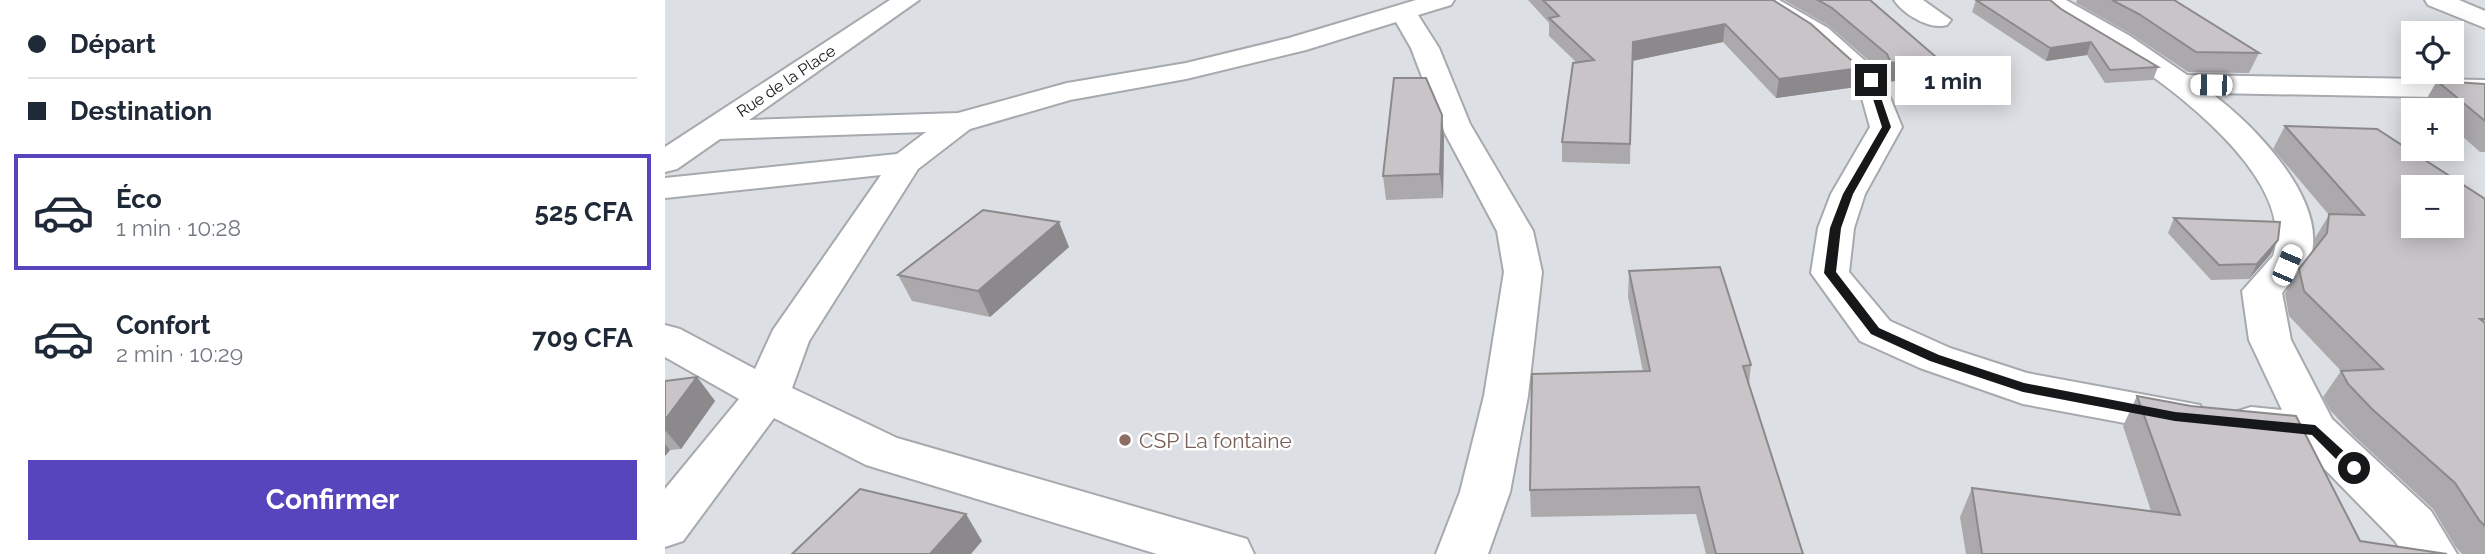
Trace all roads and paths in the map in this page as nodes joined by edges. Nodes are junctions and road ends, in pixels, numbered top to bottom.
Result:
1 (907, 0) edge
2 (1442, 0) edge
3 (1761, 0) edge
4 (1906, 0) edge
5 (2048, 0) edge
6 (2437, 0) edge
7 (1404, 13) junction
8 (1938, 20) dead end
9 (2485, 20) edge
10 (2184, 84) junction
11 (2485, 89) edge
12 (959, 122) junction
13 (715, 130) junction
14 (665, 162) edge
15 (905, 163) junction
16 (665, 188) edge
17 (665, 339) edge
18 (767, 395) junction
19 (2315, 430) junction
20 (665, 526) edge
21 (1228, 554) edge
22 (1462, 554) edge
23 (2431, 554) edge

1 - 13 street, Rue de la Place
2 - 7 street
3 - 19 street
4 - 8 street
5 - 10 street
6 - 9 street
7 - 12 street
7 - 22 street
10 - 11 street
10 - 19 street
12 - 13 street
12 - 15 street
13 - 14 street, Rue de la Place
15 - 16 street
15 - 18 street
17 - 18 street
18 - 20 street
18 - 21 street
19 - 23 street

